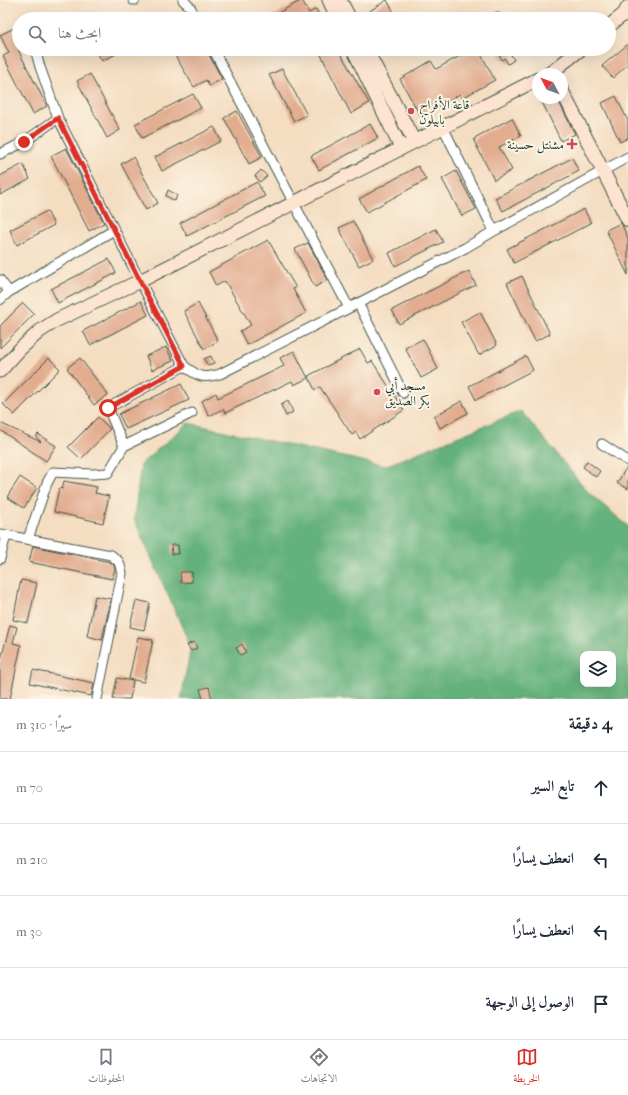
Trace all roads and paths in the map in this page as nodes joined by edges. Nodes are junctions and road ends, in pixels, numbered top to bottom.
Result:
1 (183, 0) edge
2 (329, 0) edge
3 (626, 10) edge
4 (193, 12) edge
5 (341, 12) edge
6 (616, 19) edge
7 (37, 56) edge
8 (217, 56) edge
9 (356, 56) edge
10 (370, 56) edge
11 (573, 56) edge
12 (558, 68) edge
13 (532, 82) edge
14 (568, 103) edge
15 (58, 118) junction
16 (443, 127) junction
17 (414, 141) junction
18 (401, 148) junction
19 (0, 154) edge
20 (628, 157) edge
21 (602, 171) junction
22 (294, 203) junction
23 (628, 220) edge
24 (114, 230) junction
25 (494, 231) junction
26 (0, 280) edge
27 (140, 281) junction
28 (9, 292) junction
29 (0, 300) edge
30 (358, 303) junction
31 (349, 308) junction
32 (184, 366) junction
33 (0, 371) edge
34 (403, 393) dead end
35 (192, 413) dead end
36 (602, 444) dead end
37 (124, 446) junction
38 (628, 461) edge
39 (3, 534) edge
40 (28, 539) junction
41 (0, 559) edge
42 (98, 699) edge

1 - 4 street
2 - 5 main road
3 - 6 main road
7 - 15 street
8 - 22 street
9 - 18 main road
10 - 17 main road
11 - 12 main road
13 - 16 main road
14 - 21 main road
15 - 19 street
15 - 24 street
16 - 17 main road
16 - 25 street
17 - 18 main road
18 - 22 main road
20 - 21 street
21 - 23 main road
21 - 25 street
22 - 27 main road
22 - 31 street
24 - 27 street
24 - 28 street
25 - 30 street
26 - 28 street
27 - 32 street
27 - 33 main road
28 - 29 street
30 - 31 street
30 - 34 street
31 - 32 street
32 - 37 street
35 - 37 street
36 - 38 street
37 - 40 street
39 - 40 street
39 - 41 street
40 - 42 street

